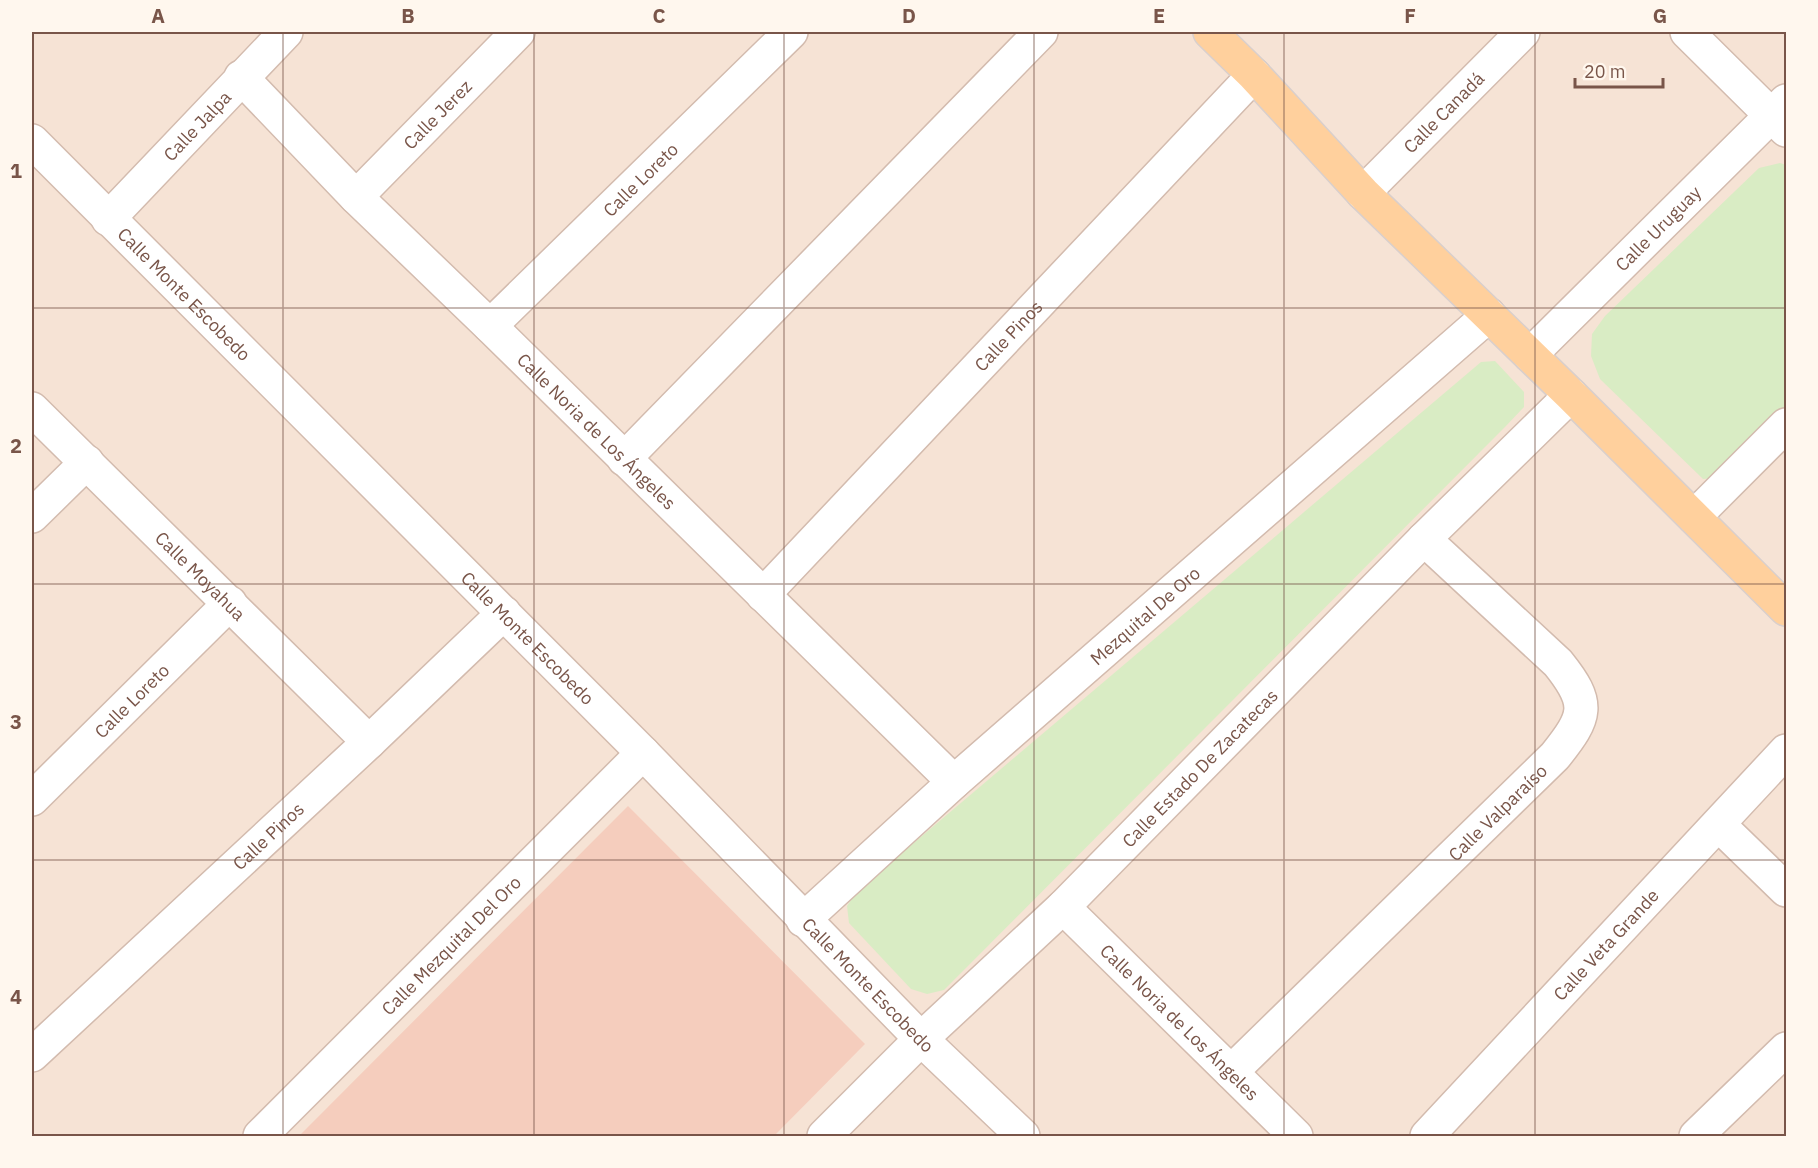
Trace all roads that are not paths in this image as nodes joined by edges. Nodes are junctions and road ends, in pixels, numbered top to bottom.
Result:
1 (286, 32) edge
2 (518, 32) edge
3 (791, 32) edge
4 (1041, 32) edge
5 (1209, 32) edge
6 (1522, 32) edge
7 (1687, 32) edge
8 (1254, 75) junction
9 (241, 77) junction
10 (1782, 116) edge
11 (32, 141) edge
12 (1363, 193) junction
13 (356, 197) junction
14 (108, 219) junction
15 (1489, 315) junction
16 (490, 326) junction
17 (1530, 355) junction
18 (1571, 395) junction
19 (32, 409) edge
20 (1786, 425) edge
21 (624, 459) junction
22 (87, 462) junction
23 (32, 516) edge
24 (1694, 517) junction
25 (1424, 539) junction
26 (763, 595) junction
27 (230, 603) junction
28 (1786, 609) edge
29 (504, 613) junction
30 (369, 742) junction
31 (1786, 751) edge
32 (643, 753) junction
33 (954, 782) junction
34 (32, 799) edge
35 (1719, 825) junction
36 (1786, 890) edge
37 (1063, 908) junction
38 (803, 920) junction
39 (921, 1039) junction
40 (1786, 1049) edge
41 (32, 1055) edge
42 (1232, 1071) junction
43 (260, 1137) edge
44 (824, 1137) edge
45 (1023, 1137) edge
46 (1296, 1137) edge
47 (1427, 1137) edge
48 (1696, 1137) edge

1 - 9 street, Calle Jalpa
2 - 13 street, Calle Jerez
3 - 16 street, Calle Loreto
4 - 21 street
5 - 8 main road
6 - 12 street, Calle Canadá
7 - 10 street
8 - 12 main road
8 - 26 street, Calle Pinos
9 - 13 street, Calle Noria de Los Ángeles
9 - 14 street, Calle Jalpa
10 - 17 street, Calle Uruguay
11 - 14 street, Calle Monte Escobedo
12 - 15 main road
13 - 16 street, Calle Noria de Los Ángeles
14 - 29 street, Calle Monte Escobedo
15 - 17 main road
15 - 33 street, Mezquital De Oro
16 - 21 street, Calle Noria de Los Ángeles
17 - 18 main road
18 - 24 main road
18 - 25 street, Calle Estado De Zacatecas
19 - 22 street, Calle Moyahua
20 - 24 street
21 - 26 street, Calle Noria de Los Ángeles
22 - 23 street
22 - 27 street, Calle Moyahua
24 - 28 main road
25 - 37 street, Calle Estado De Zacatecas
25 - 42 street, Calle Valparaíso
26 - 33 street, Calle Noria de Los Ángeles
27 - 30 street, Calle Moyahua
27 - 34 street, Calle Loreto
29 - 30 street, Calle Pinos
29 - 32 street, Calle Monte Escobedo
30 - 41 street, Calle Pinos
31 - 35 street, Calle Veta Grande
32 - 38 street, Calle Monte Escobedo
32 - 43 street, Calle Mezquital Del Oro
33 - 38 street, Mezquital De Oro
35 - 36 street
35 - 47 street, Calle Veta Grande
37 - 39 street, Calle Estado De Zacatecas
37 - 42 street, Calle Noria de Los Ángeles
38 - 39 street, Calle Monte Escobedo
39 - 44 street, Calle Estado De Zacatecas
39 - 45 street, Calle Monte Escobedo
40 - 48 street
42 - 46 street, Calle Noria de Los Ángeles

